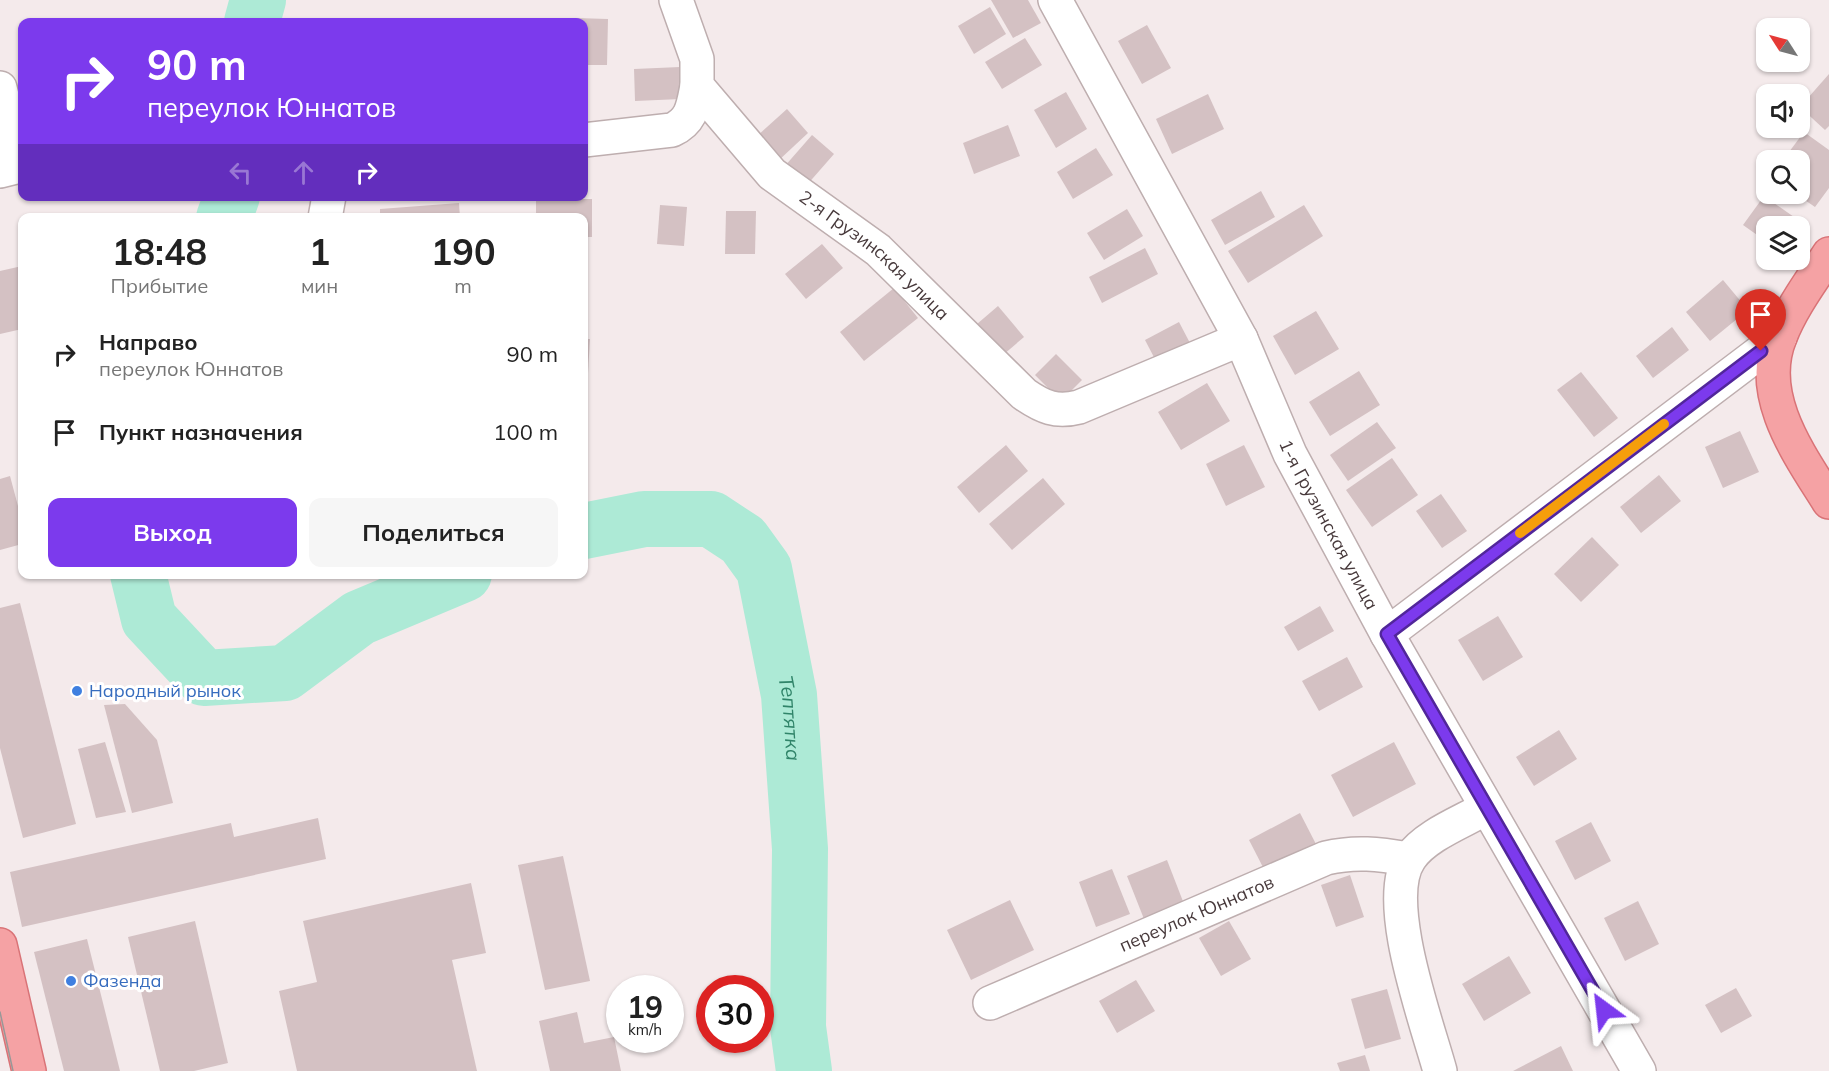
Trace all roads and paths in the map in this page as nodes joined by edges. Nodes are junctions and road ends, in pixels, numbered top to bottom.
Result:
1 (676, 0) edge
2 (1055, 0) edge
3 (697, 87) junction
4 (0, 88) edge
5 (588, 140) edge
6 (18, 158) edge
7 (18, 166) edge
8 (0, 171) edge
9 (1829, 254) edge
10 (1780, 337) junction
11 (1241, 339) junction
12 (1829, 502) edge
13 (1387, 634) junction
14 (1486, 808) junction
15 (1409, 859) junction
16 (0, 945) edge
17 (990, 1003) dead end
18 (29, 1071) edge
19 (1440, 1071) edge
20 (1639, 1071) edge

1 - 3 street
2 - 11 street, 1-я Грузинская улица
3 - 5 street
3 - 11 street, 2-я Грузинская улица
4 - 6 street
7 - 8 street
9 - 10 main road
10 - 12 main road
10 - 13 street
11 - 13 street, 1-я Грузинская улица
13 - 14 street, 1-я Грузинская улица
14 - 15 street
14 - 20 street, 1-я Грузинская улица
15 - 17 street, переулок Юннатов
15 - 19 street
16 - 18 main road

